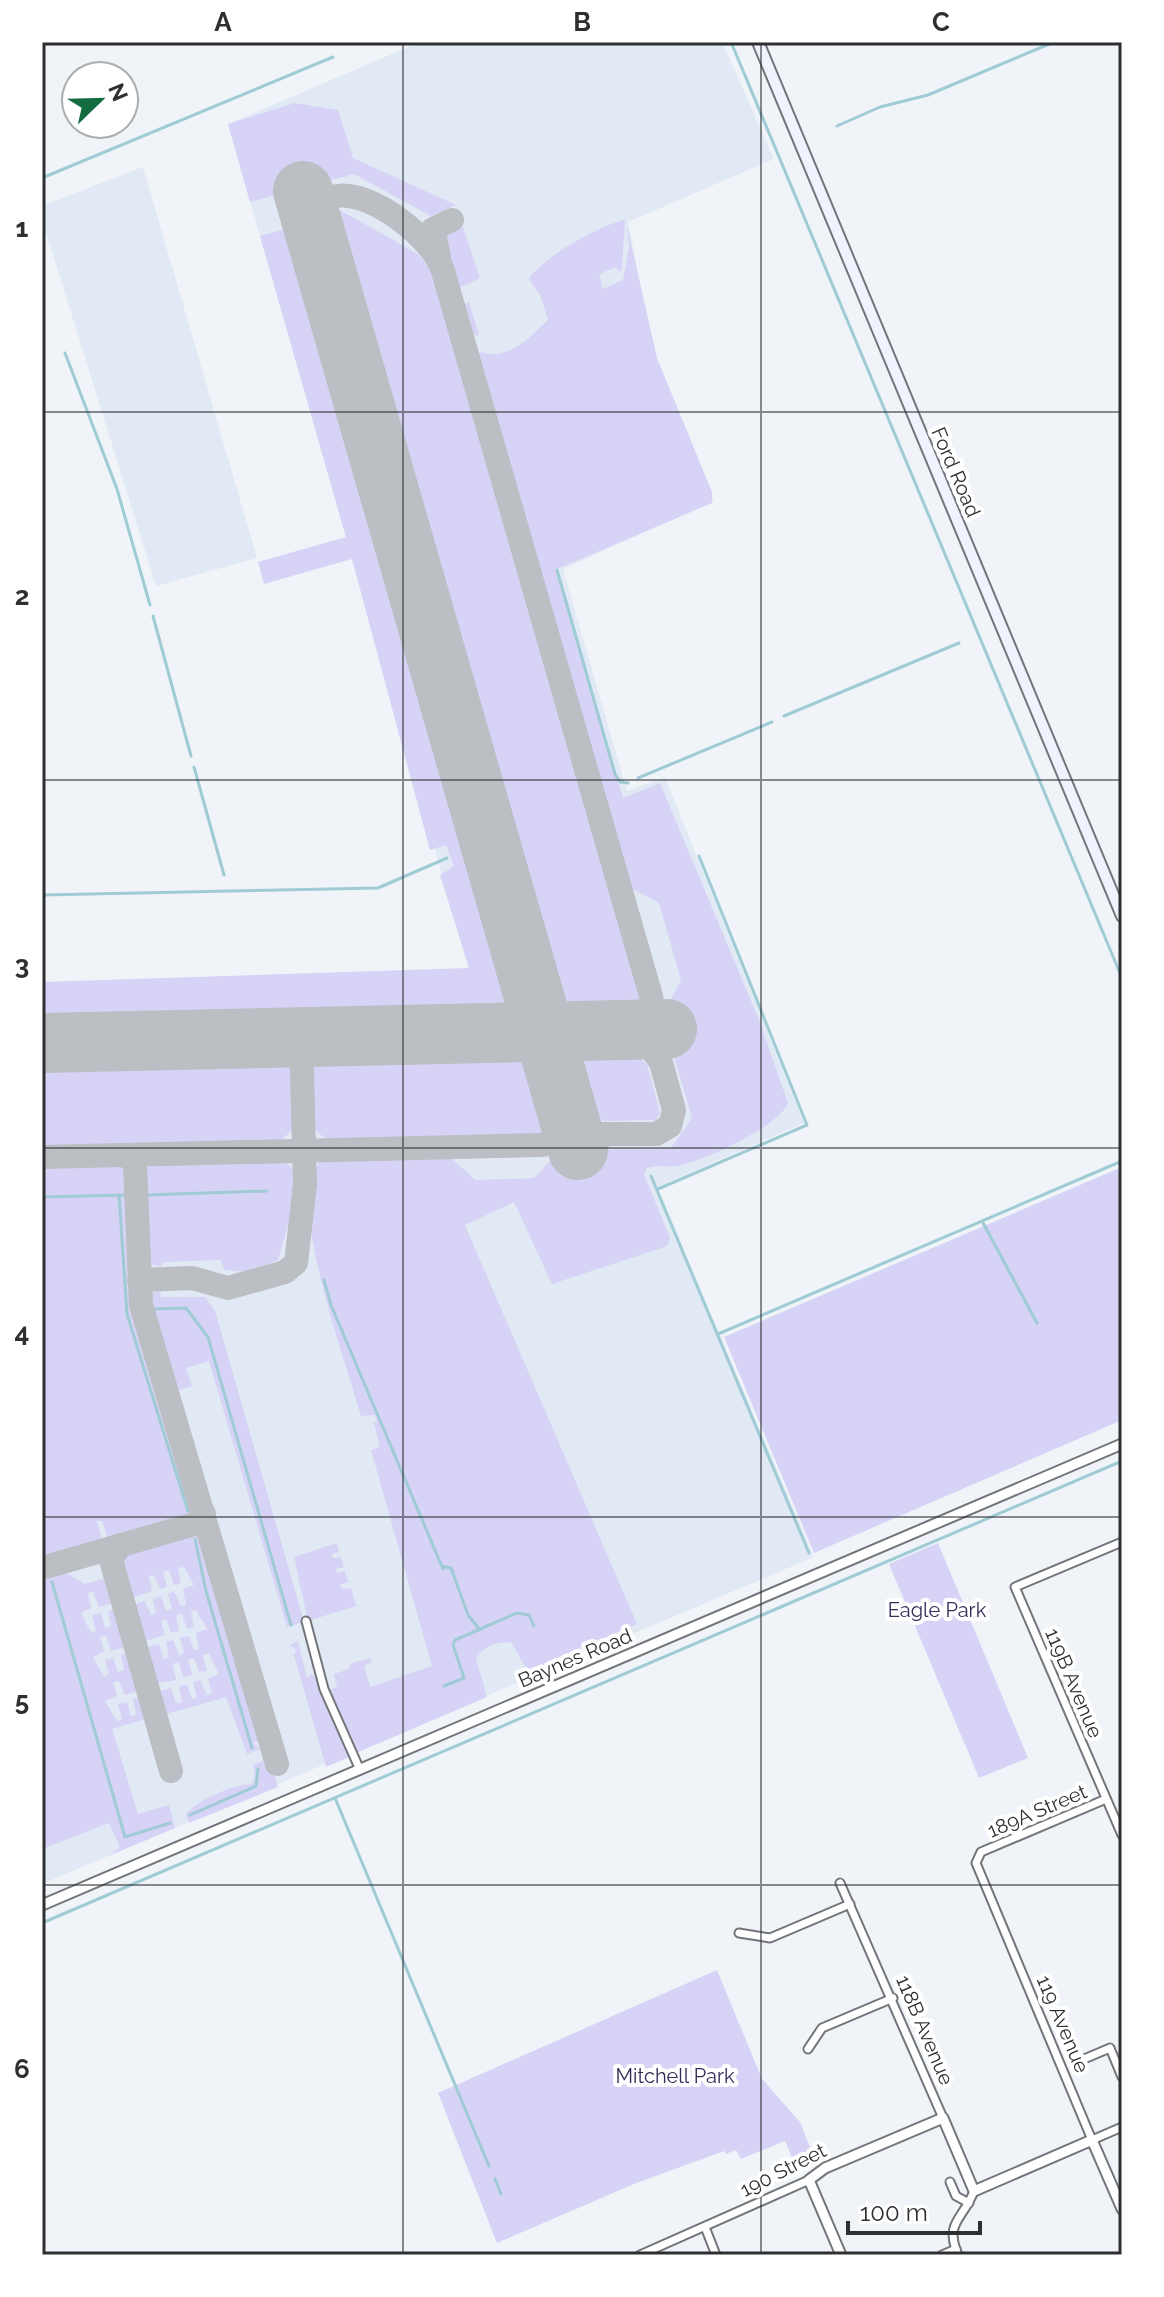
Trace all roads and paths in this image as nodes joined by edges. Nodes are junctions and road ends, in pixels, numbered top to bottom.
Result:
1 (758, 42) edge
2 (1122, 916) edge
3 (1122, 1444) edge
4 (1122, 1542) edge
5 (306, 1621) dead end
6 (360, 1770) junction
7 (1106, 1799) junction
8 (1122, 1835) edge
9 (981, 1852) joint
10 (840, 1883) dead end
11 (850, 1904) junction
12 (42, 1905) edge
13 (739, 1933) dead end
14 (893, 1998) junction
15 (808, 2049) dead end
16 (1084, 2059) dead end
17 (1122, 2077) edge
18 (943, 2118) junction
19 (1122, 2127) edge
20 (1092, 2140) junction
21 (809, 2180) junction
22 (950, 2182) dead end
23 (1118, 2188) edge
24 (974, 2191) junction
25 (969, 2203) junction
26 (1122, 2209) edge
27 (705, 2227) junction
28 (957, 2252) edge
29 (640, 2255) edge
30 (716, 2255) edge
31 (841, 2255) edge
32 (942, 2255) edge

1 - 2 main road, Ford Road
3 - 6 street, Baynes Road
4 - 7 street, 119B Avenue
5 - 6 street
6 - 12 street, Baynes Road
7 - 8 street, 119B Avenue
7 - 9 street, 189A Street
9 - 20 street, 119 Avenue
10 - 11 street, 118B Avenue
11 - 13 street
11 - 14 street, 118B Avenue
14 - 15 street
14 - 18 street, 118B Avenue
16 - 17 street
18 - 21 street, 190 Street
18 - 24 street, 118B Avenue
19 - 20 street
20 - 23 street, 119 Avenue
20 - 24 street
21 - 27 street, 190 Street
21 - 31 street
22 - 25 street
23 - 26 street, 119 Avenue
24 - 25 street
25 - 28 street
27 - 29 street, 190 Street
27 - 30 street
28 - 32 street

